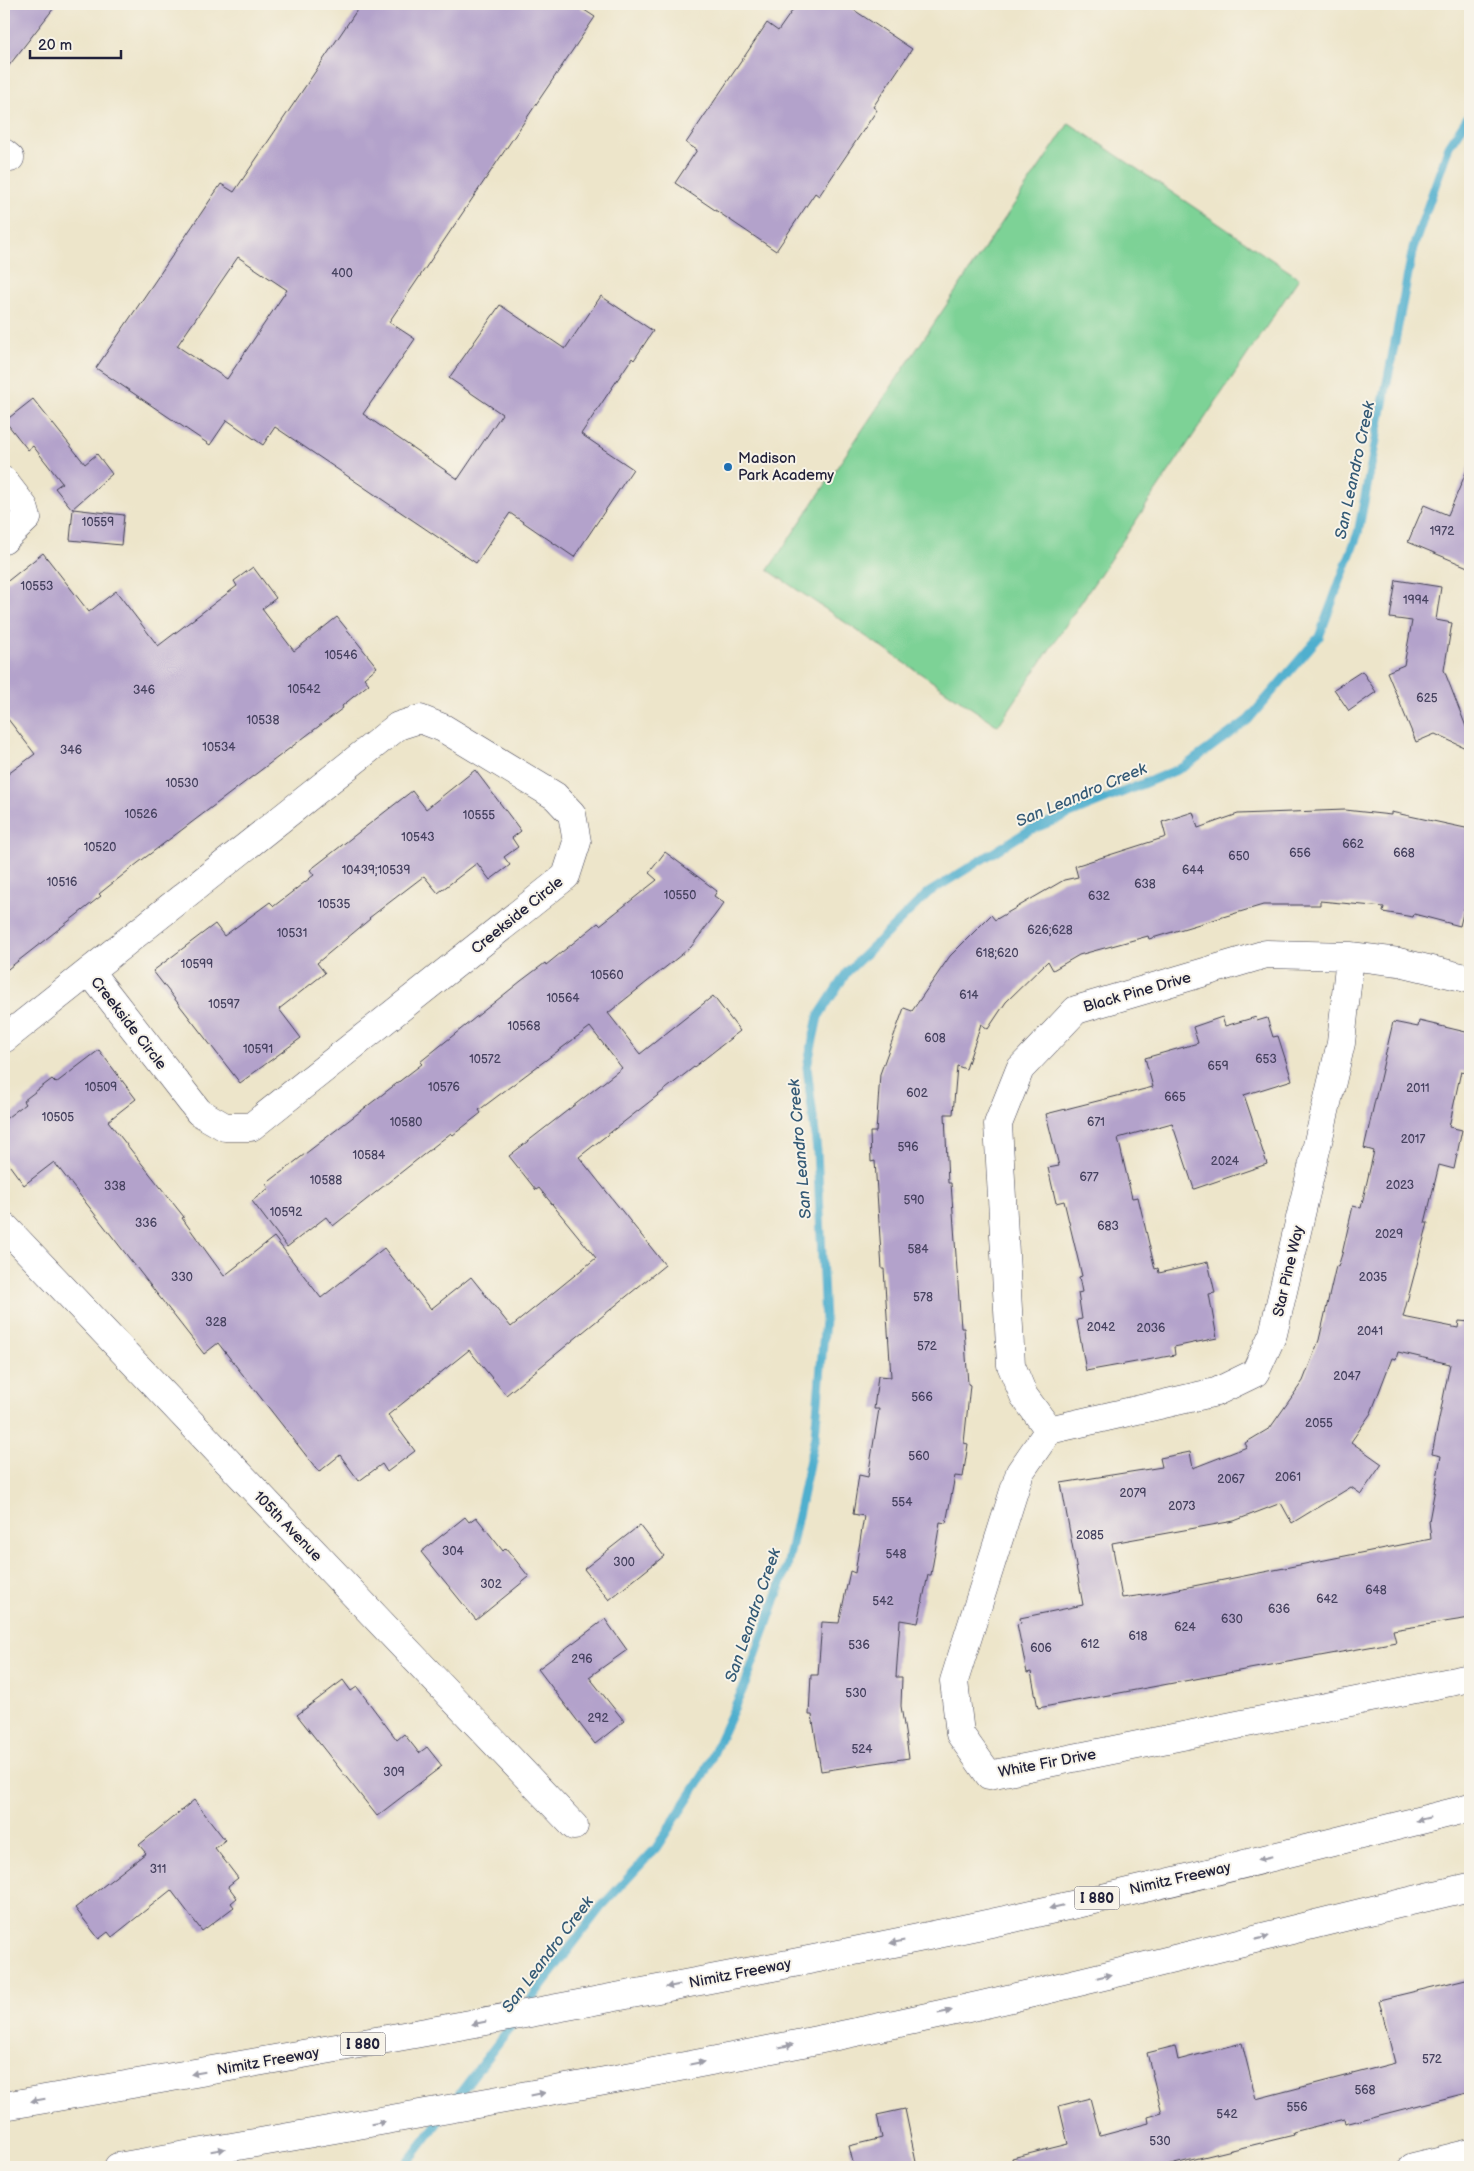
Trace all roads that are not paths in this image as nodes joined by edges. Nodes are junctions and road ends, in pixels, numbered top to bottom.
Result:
1 (4, 481) edge
2 (4, 540) edge
3 (1350, 956) junction
4 (90, 972) junction
5 (1470, 979) edge
6 (4, 1039) edge
7 (4, 1226) edge
8 (1049, 1430) junction
9 (1470, 1678) edge
10 (1470, 1808) edge
11 (574, 1826) dead end
12 (1470, 1887) edge
13 (4, 2106) edge
14 (1470, 2153) edge
15 (118, 2167) edge
16 (1413, 2167) edge

1 - 2 main road
3 - 5 main road, Black Pine Drive
3 - 8 main road, Star Pine Way
3 - 8 main road, Black Pine Drive
4 - 4 main road, Creekside Circle
4 - 6 main road, Creekside Circle
7 - 11 main road, 105th Avenue
8 - 9 main road, White Fir Drive
10 -> 13 main road, Nimitz Freeway / I 880
15 -> 12 main road
14 - 16 main road

